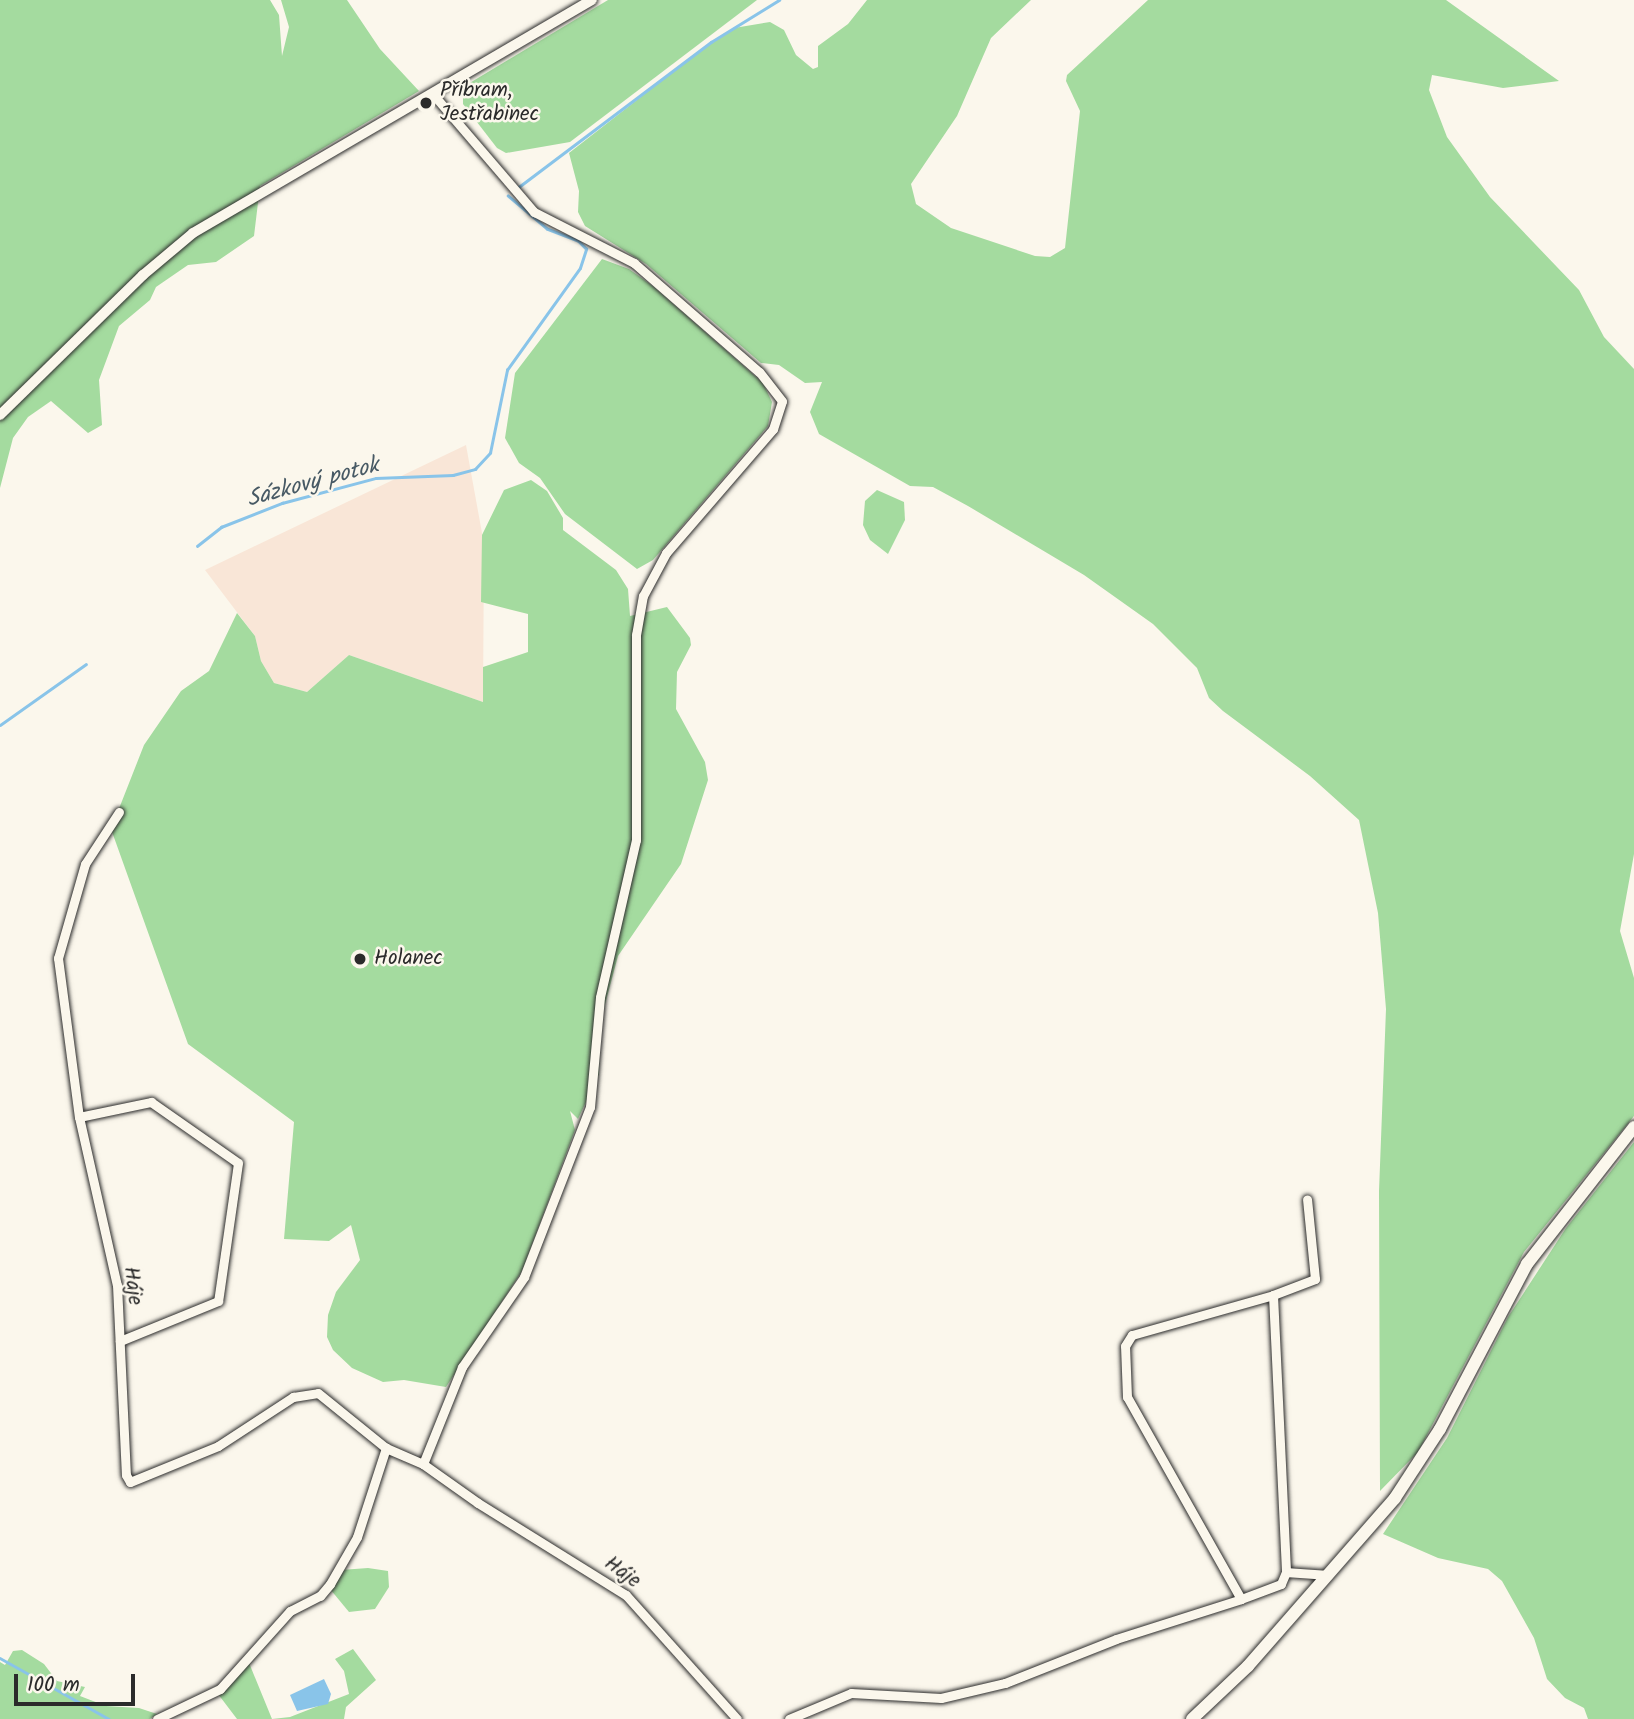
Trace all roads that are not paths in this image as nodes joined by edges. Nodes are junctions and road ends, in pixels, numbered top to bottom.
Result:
1 (592, 0) edge
2 (433, 94) junction
3 (0, 415) edge
4 (119, 812) dead end
5 (79, 1117) junction
6 (1634, 1127) edge
7 (1307, 1199) dead end
8 (1273, 1295) junction
9 (120, 1341) junction
10 (386, 1448) junction
11 (423, 1464) junction
12 (1286, 1572) junction
13 (1328, 1574) junction
14 (1241, 1599) junction
15 (157, 1719) edge
16 (737, 1719) edge
17 (789, 1719) edge
18 (1192, 1719) edge

1 - 2 street
2 - 3 street
2 - 11 street
4 - 5 street, Háje
5 - 9 street, Háje
5 - 9 street
6 - 13 main road
7 - 8 street
8 - 12 street
8 - 14 street
9 - 10 street, Háje
10 - 11 street, Háje
10 - 15 street
11 - 16 street, Háje
12 - 13 street
12 - 14 street
13 - 18 main road
14 - 17 street

